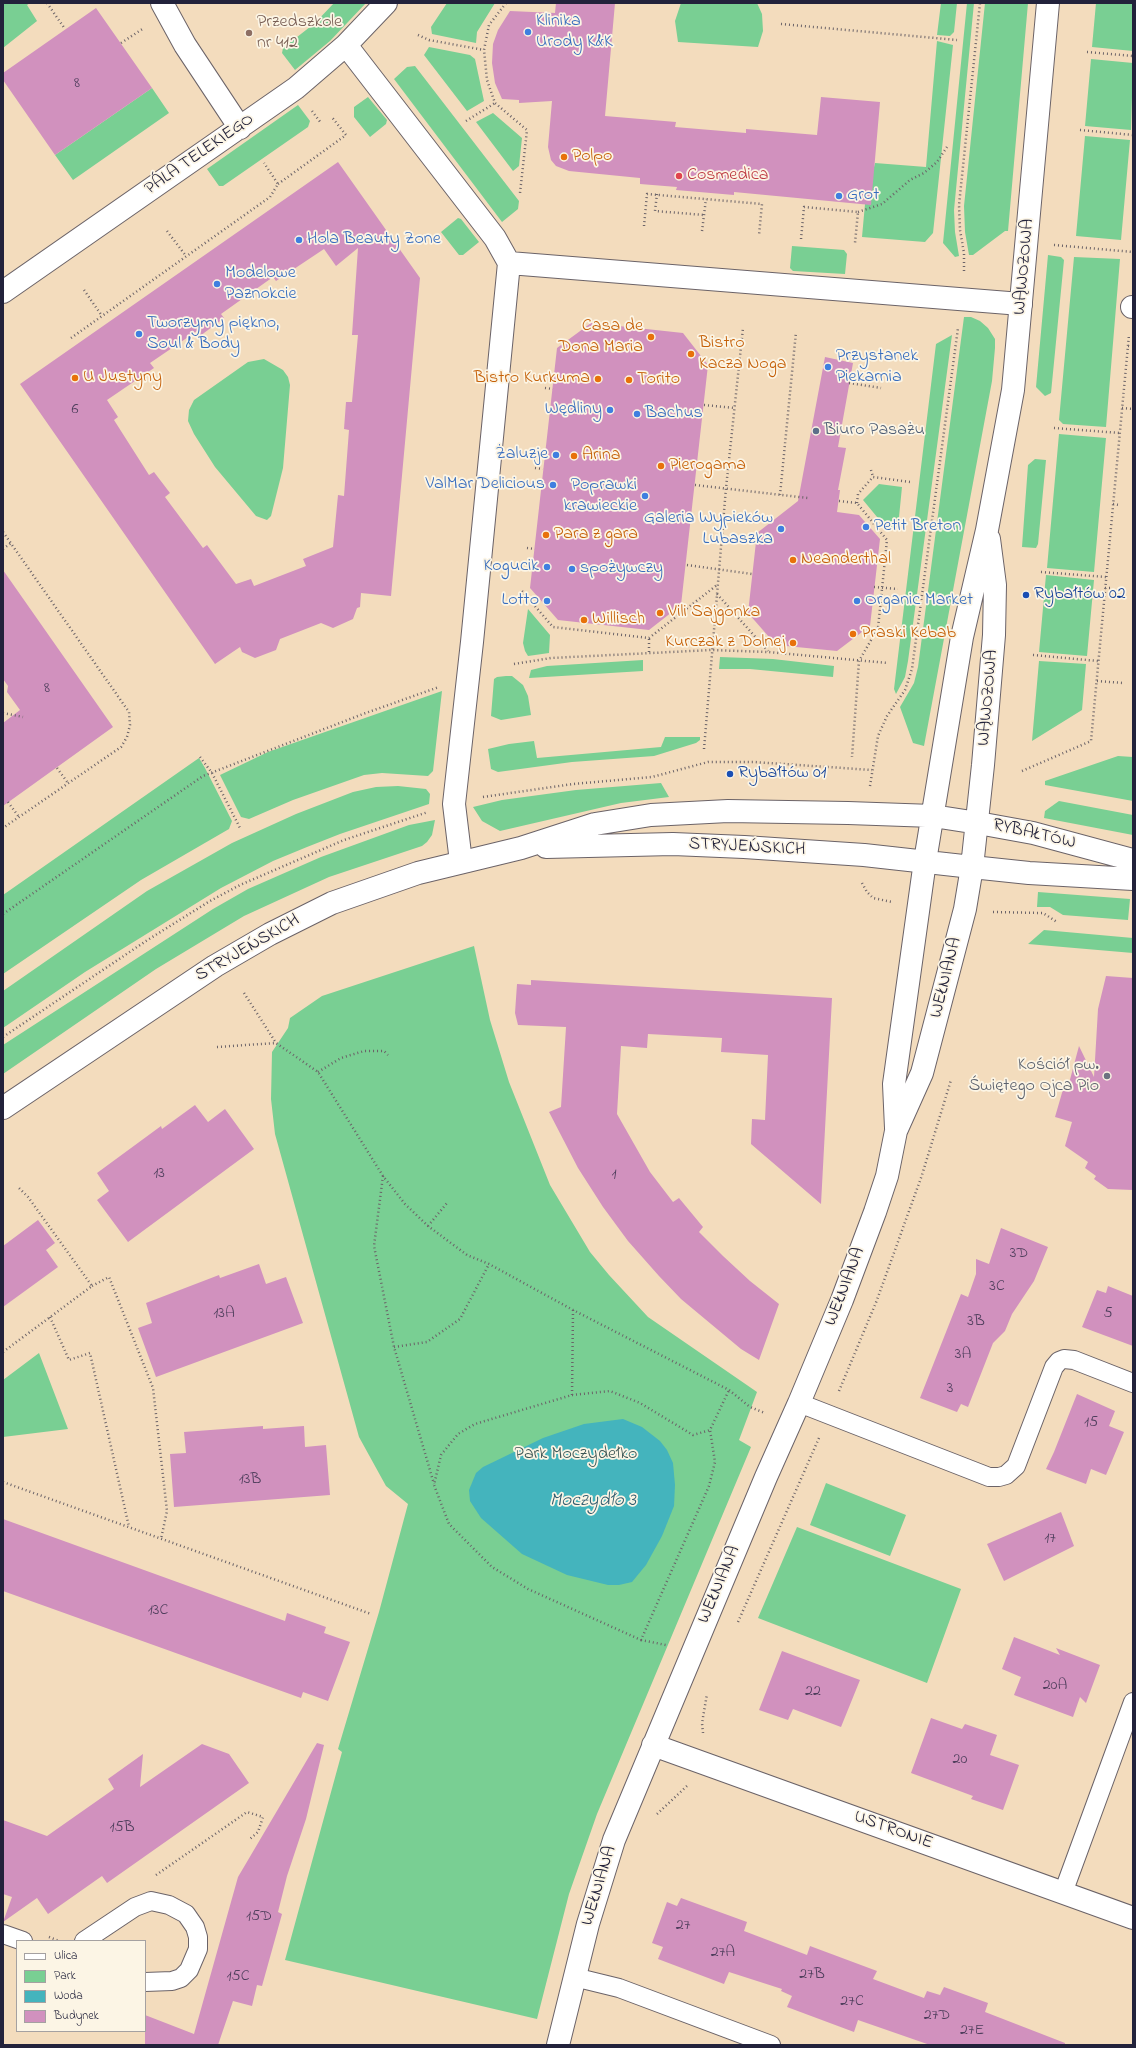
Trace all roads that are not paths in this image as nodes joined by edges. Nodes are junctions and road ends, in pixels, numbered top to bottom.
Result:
1 (162, 3) edge
2 (386, 3) edge
3 (1048, 3) edge
4 (346, 45) junction
5 (240, 128) junction
6 (509, 263) junction
7 (3, 292) edge
8 (1022, 304) junction
9 (987, 530) junction
10 (933, 816) junction
11 (978, 823) junction
12 (521, 848) junction
13 (1133, 860) edge
14 (461, 862) junction
15 (925, 862) junction
16 (972, 866) junction
17 (1133, 879) edge
18 (3, 1108) edge
19 (896, 1131) junction
20 (1133, 1383) edge
21 (799, 1403) junction
22 (1133, 1702) edge
23 (653, 1745) junction
24 (1063, 1893) junction
25 (1133, 1918) edge
26 (3, 1934) edge
27 (20, 1940) edge
28 (86, 1940) edge
29 (574, 1977) junction
30 (146, 1982) edge
31 (558, 2045) edge
32 (770, 2045) edge

1 - 5 street
2 - 4 street, PÁLA TELEKIEGO
3 - 8 street, WĄWOZOWA
4 - 5 street, PÁLA TELEKIEGO
4 - 6 street
5 - 7 street, PÁLA TELEKIEGO
6 - 8 street
6 - 14 street
8 - 9 street, WĄWOZOWA
9 - 10 street, WĄWOZOWA
9 - 11 street, WĄWOZOWA
10 - 11 street, RYBAŁTÓW
10 - 12 street, STRYJEŃSKICH
10 - 15 street, WĄWOZOWA
11 - 13 street, RYBAŁTÓW
11 - 16 street, WĄWOZOWA
12 - 14 street, STRYJEŃSKICH
12 - 15 street, STRYJEŃSKICH
14 - 18 street, STRYJEŃSKICH
15 - 16 street, STRYJEŃSKICH
15 - 19 street, WEŁNIANA
16 - 17 street, RYBAŁTÓW
16 - 19 street, WEŁNIANA
19 - 21 street, WEŁNIANA
20 - 21 lane
21 - 23 street, WEŁNIANA
22 - 24 lane
23 - 24 street, USTRONIE
23 - 29 street, WEŁNIANA
24 - 25 street, USTRONIE
26 - 27 lane
28 - 30 lane
29 - 31 street, WEŁNIANA
29 - 32 lane

